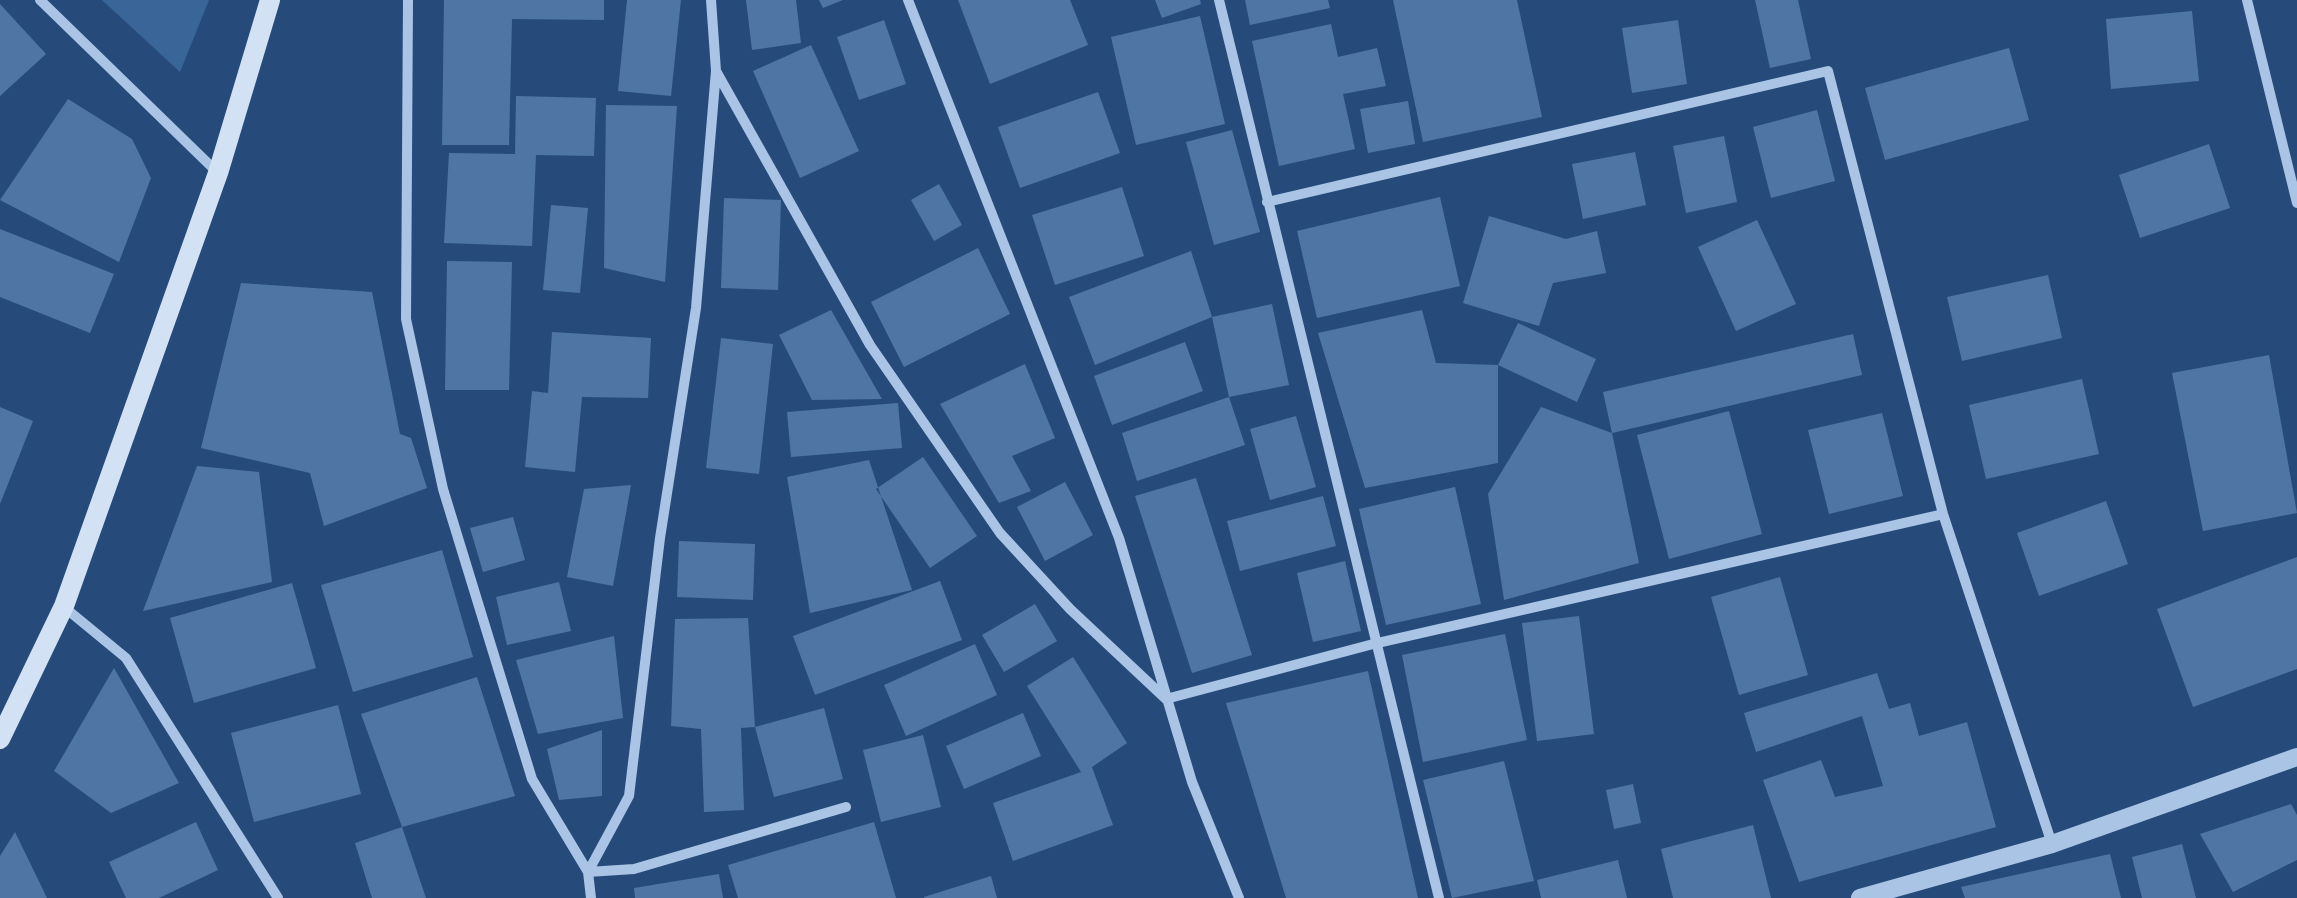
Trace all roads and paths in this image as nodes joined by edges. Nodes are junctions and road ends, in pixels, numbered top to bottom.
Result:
1 (40, 0) edge
2 (270, 0) edge
3 (408, 0) edge
4 (711, 0) edge
5 (908, 0) edge
6 (1219, 0) edge
7 (2247, 0) edge
8 (716, 71) junction
9 (218, 173) junction
10 (1267, 202) junction
11 (2297, 203) edge
12 (1943, 514) junction
13 (64, 606) junction
14 (1378, 643) junction
15 (1166, 700) junction
16 (0, 739) edge
17 (2297, 757) edge
18 (846, 807) dead end
19 (2052, 844) junction
20 (588, 872) junction
21 (278, 898) edge
22 (591, 898) edge
23 (1239, 898) edge
24 (1439, 898) edge
25 (1860, 898) edge

1 - 9 street
2 - 9 main road
3 - 20 street
4 - 8 street
5 - 15 street
6 - 10 street
7 - 11 street
8 - 15 street
8 - 20 street
9 - 13 main road
10 - 12 street
10 - 14 street
12 - 14 street
12 - 19 street
13 - 16 main road
13 - 21 street
14 - 15 street
14 - 24 street
15 - 23 street
17 - 19 street
18 - 20 street
19 - 25 street
20 - 22 street

